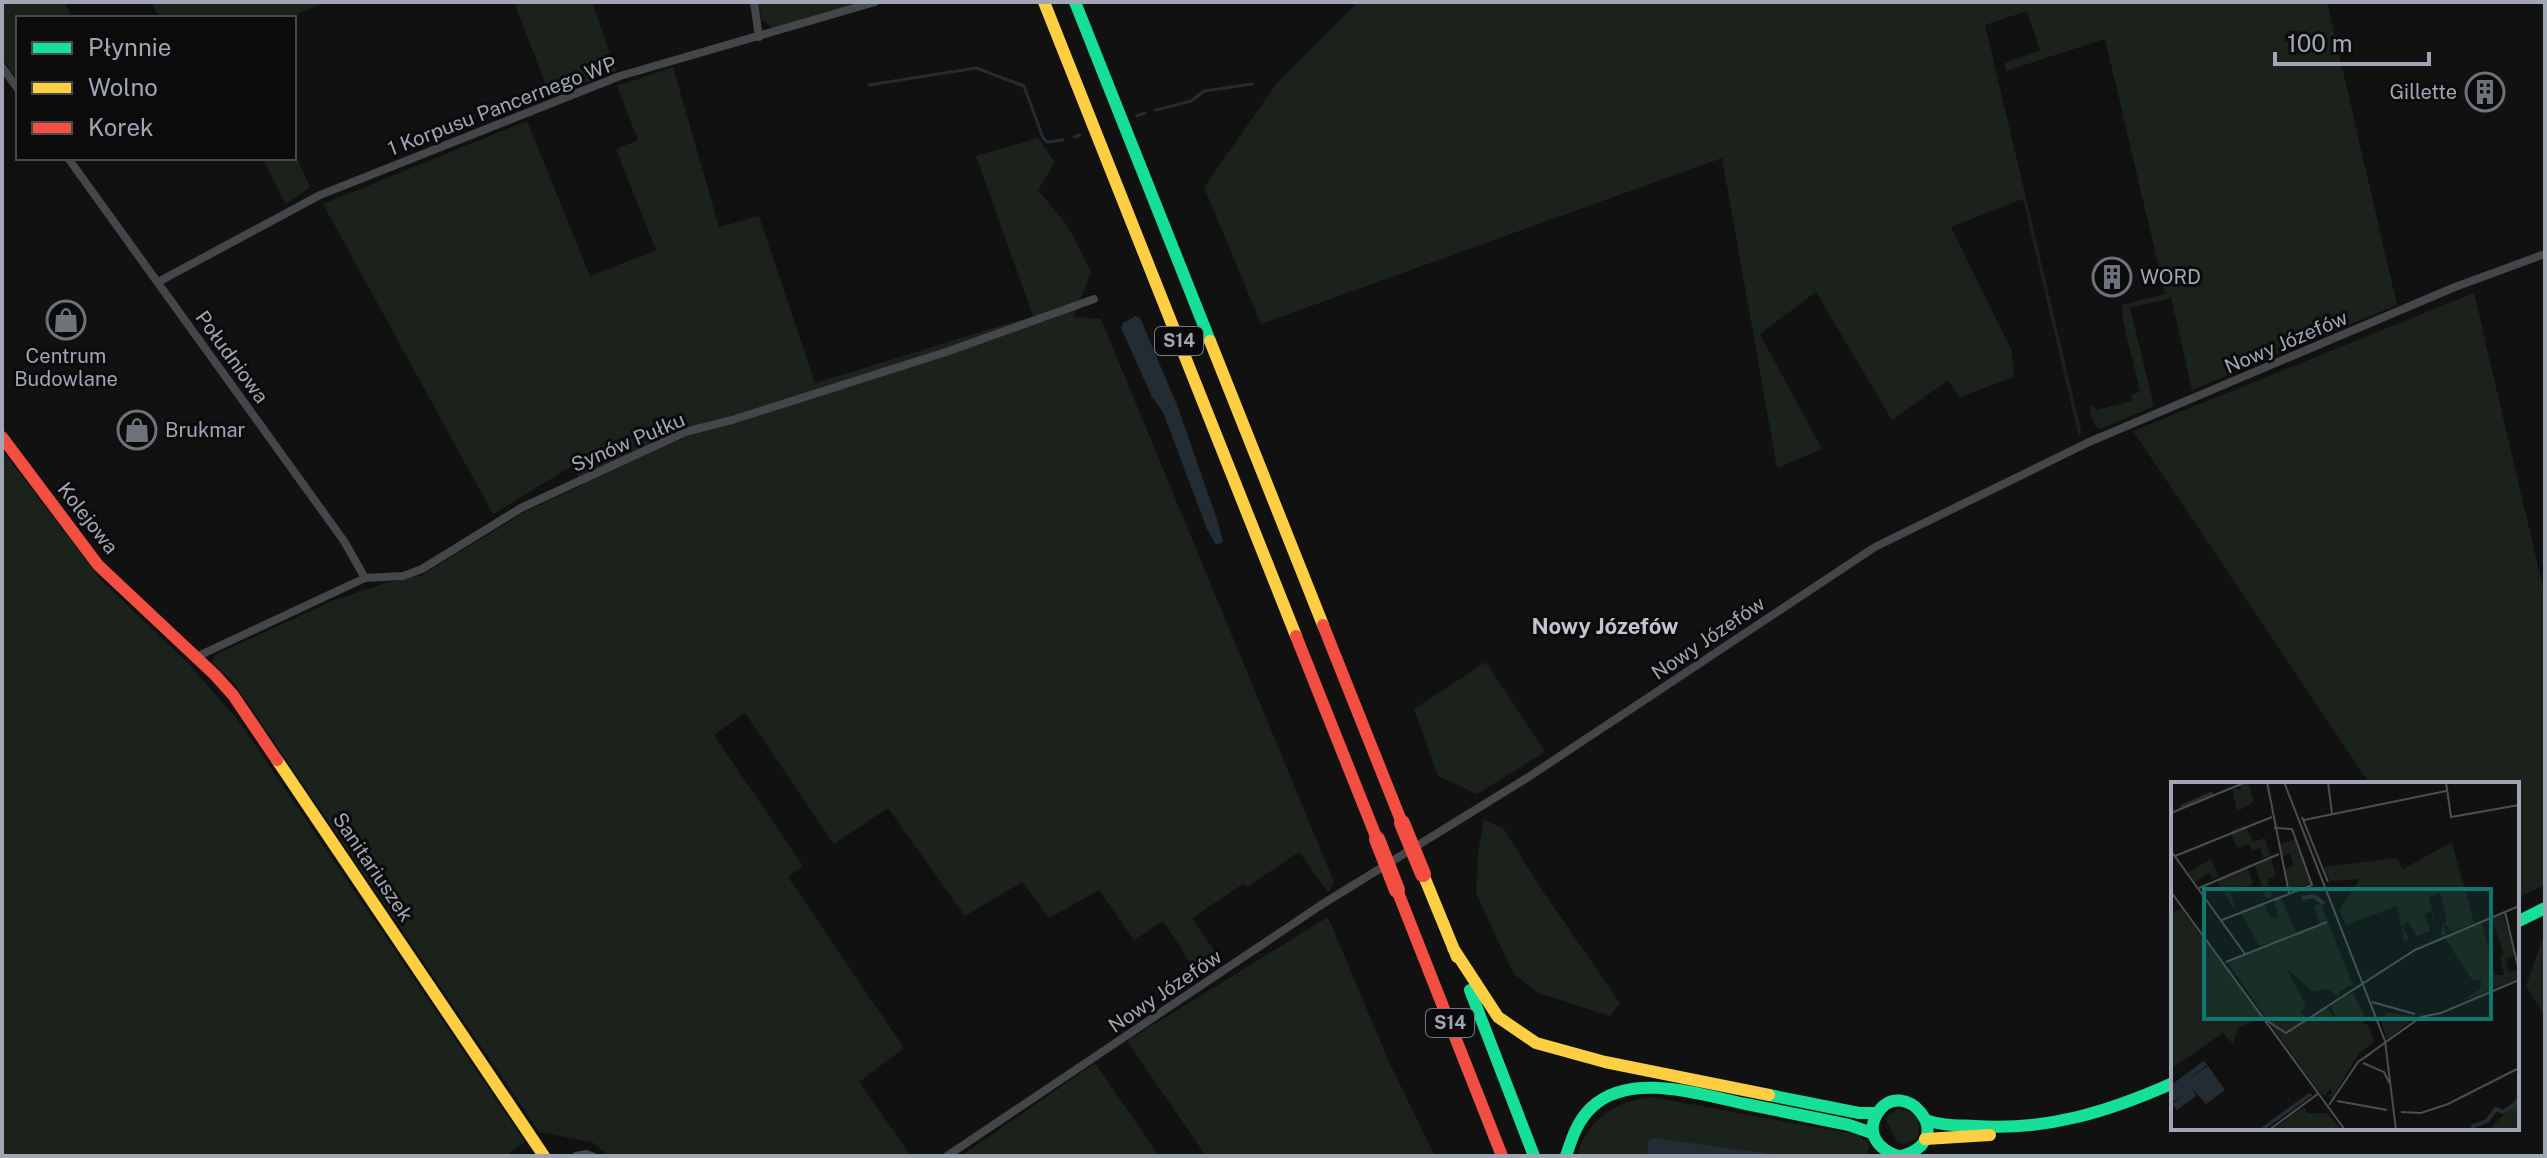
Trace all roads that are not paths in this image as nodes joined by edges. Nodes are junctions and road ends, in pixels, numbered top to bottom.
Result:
1 (754, 2) edge
2 (875, 2) edge
3 (1044, 2) edge
4 (1075, 2) edge
5 (759, 37) junction
6 (2, 67) edge
7 (16, 86) edge
8 (69, 160) edge
9 (2545, 254) edge
10 (158, 282) junction
11 (1094, 299) dead end
12 (2, 437) edge
13 (365, 578) junction
14 (152, 616) joint
15 (196, 657) junction
16 (2545, 908) edge
17 (2519, 921) edge
18 (1453, 948) junction
19 (2171, 1084) edge
20 (1877, 1113) junction
21 (1926, 1120) junction
22 (2021, 1129) junction
23 (1925, 1139) junction
24 (1878, 1146) edge
25 (544, 1156) edge
26 (576, 1156) edge
27 (592, 1156) edge
28 (947, 1156) edge
29 (1502, 1156) edge
30 (1534, 1156) edge
31 (1566, 1156) edge
32 (1899, 1156) edge

1 - 5 street
2 - 5 street, 1 Korpusu Pancernego WP
3 - 29 main road, S14, bridge
4 - 18 main road, S14, bridge
5 - 10 street, 1 Korpusu Pancernego WP
6 - 7 street
8 - 10 street, Południowa
9 - 28 street, Nowy Józefów
10 - 13 street, Południowa
11 - 13 street, Synów Pułku
12 - 14 main road, Kolejowa
13 - 15 street, Synów Pułku
14 - 15 main road, Sanitariuszek
15 - 25 main road, Sanitariuszek
16 - 17 main road
18 - 20 main road
18 - 30 main road, S14
19 - 22 main road
20 - 21 main road
20 - 24 main road
21 - 22 main road
21 - 23 main road
22 - 23 main road
23 - 32 main road
24 - 31 main road
24 - 32 main road
26 - 27 street

